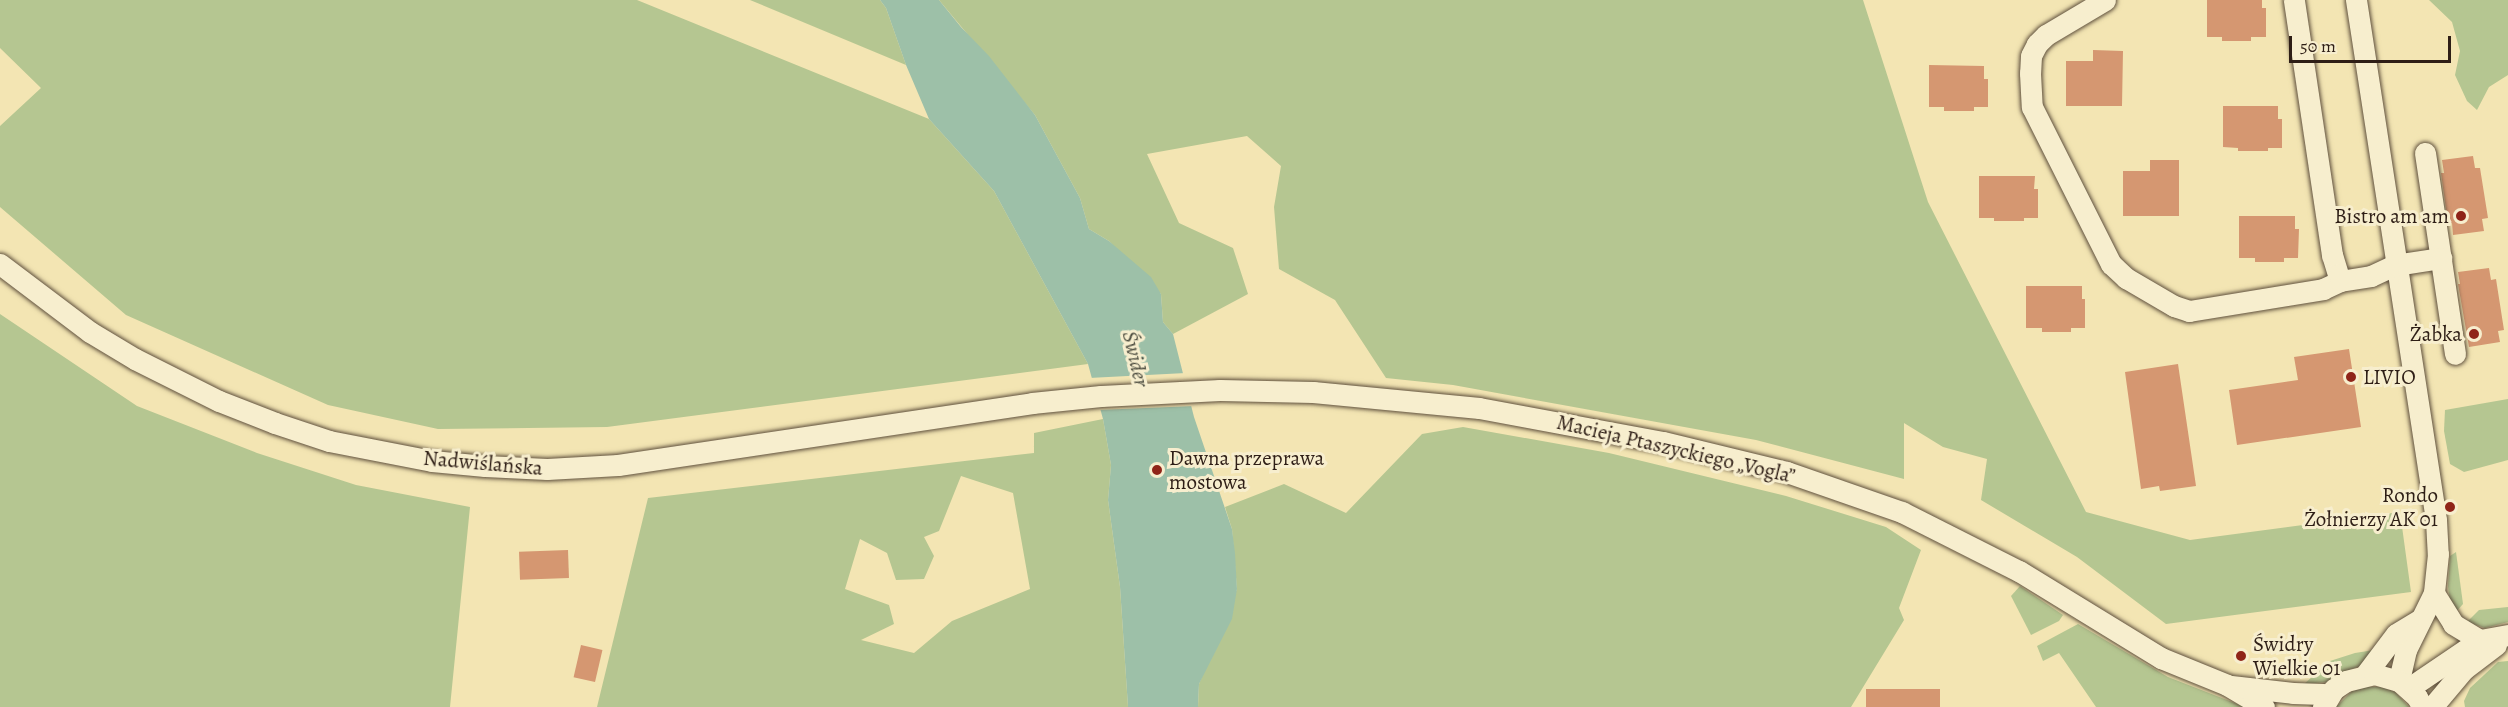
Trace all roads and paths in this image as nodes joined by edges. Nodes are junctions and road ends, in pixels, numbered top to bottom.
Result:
1 (2105, 0) edge
2 (2294, 0) edge
3 (2356, 0) edge
4 (2425, 153) dead end
5 (2441, 258) junction
6 (0, 264) edge
7 (2395, 265) junction
8 (2340, 281) junction
9 (2455, 354) dead end
10 (1220, 390) joint
11 (2434, 593) junction
12 (2419, 620) junction
13 (2508, 635) edge
14 (2480, 640) junction
15 (2365, 675) junction
16 (2404, 684) junction
17 (2228, 686) junction
18 (2327, 701) edge
19 (2264, 707) edge
20 (2422, 707) edge
21 (2432, 707) edge

1 - 8 street
2 - 8 street
3 - 7 street
4 - 5 street
5 - 7 street
5 - 9 street
6 - 10 street, Nadwiślańska
7 - 8 street
7 - 11 street
10 - 17 street, Macieja Ptaszyckiego „Vogla”
11 - 12 street
11 - 14 street
12 - 15 street
12 - 16 street
13 - 14 street
13 - 21 street
14 - 16 street
15 - 16 street
15 - 18 street
16 - 20 street
17 - 18 street, Macieja Ptaszyckiego „Vogla”
17 - 19 street, Macieja Ptaszyckiego „Vogla”

